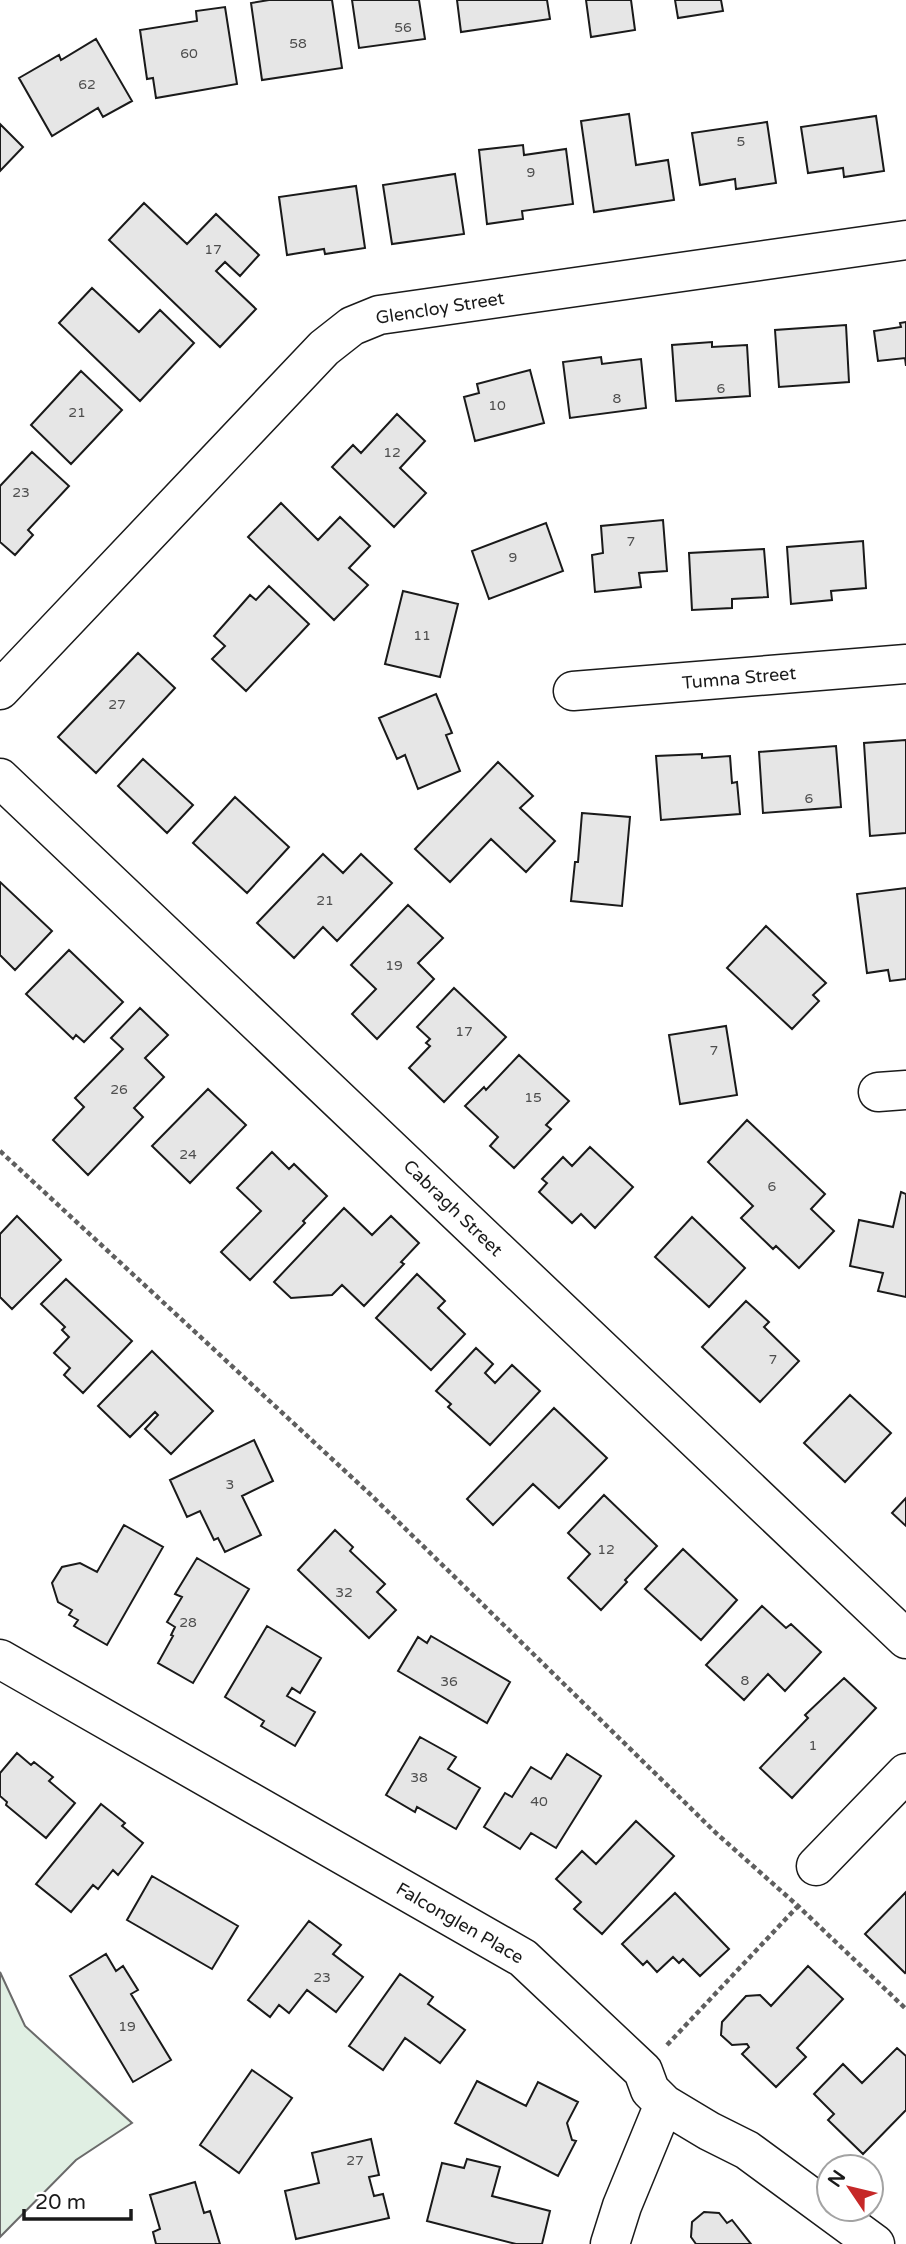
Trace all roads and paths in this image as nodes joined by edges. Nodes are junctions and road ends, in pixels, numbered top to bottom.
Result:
1 (906, 240) edge
2 (906, 664) edge
3 (0, 690) edge
4 (573, 691) dead end
5 (0, 778) edge
6 (0, 1151) edge
7 (906, 1639) edge
8 (0, 1659) edge
9 (906, 1773) edge
10 (817, 1866) joint
11 (798, 1906) junction
12 (906, 2009) edge
13 (643, 2071) junction
14 (664, 2104) junction
15 (610, 2244) edge
16 (875, 2244) edge

1 - 3 street, Glencloy Street
2 - 4 street, Tumna Street
5 - 7 street, Cabragh Street
6 - 11 path
8 - 13 street, Falconglen Place
9 - 10 street
10 - 11 path
11 - 12 path
11 - 13 path
13 - 14 street, Falconglen Place
14 - 15 street
14 - 16 street, Falconglen Place

